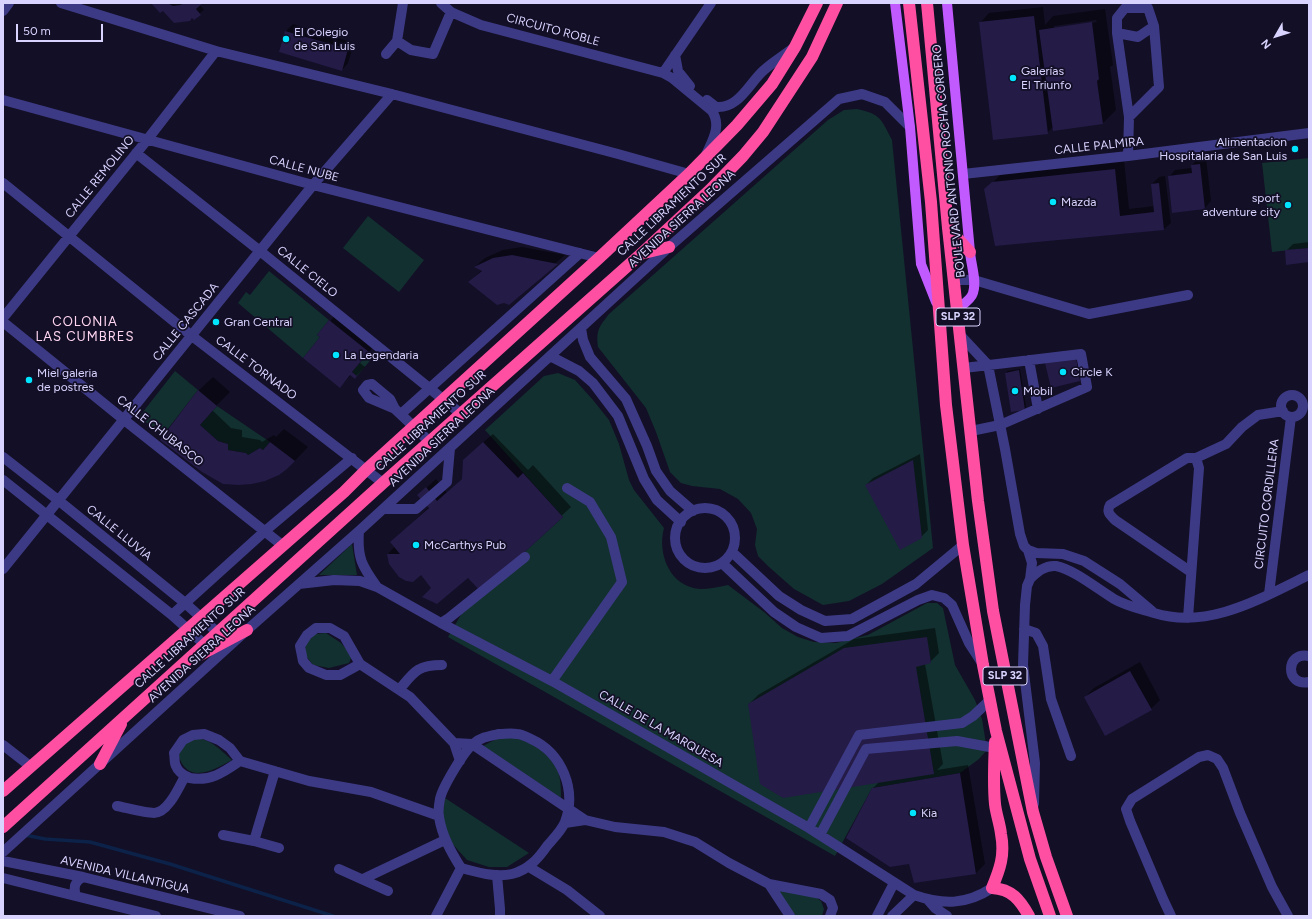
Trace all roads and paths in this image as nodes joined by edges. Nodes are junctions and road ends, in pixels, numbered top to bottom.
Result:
1 (10, 3) edge
2 (61, 3) edge
3 (403, 3) edge
4 (441, 3) edge
5 (711, 3) edge
6 (817, 3) edge
7 (837, 3) edge
8 (895, 3) edge
9 (909, 3) edge
10 (927, 3) edge
11 (947, 3) edge
12 (3, 10) edge
13 (451, 12) junction
14 (1154, 26) junction
15 (1117, 34) junction
16 (397, 41) junction
17 (795, 47) junction
18 (216, 51) junction
19 (386, 54) dead end
20 (675, 55) junction
21 (663, 73) junction
22 (392, 94) junction
23 (3, 100) edge
24 (714, 109) junction
25 (1129, 117) junction
26 (910, 127) junction
27 (1309, 133) edge
28 (147, 140) junction
29 (136, 154) junction
30 (1128, 156) junction
31 (704, 158) junction
32 (689, 174) junction
33 (963, 174) junction
34 (3, 183) edge
35 (313, 185) junction
36 (948, 228) junction
37 (69, 236) junction
38 (669, 246) junction
39 (260, 251) junction
40 (970, 252) junction
41 (580, 253) junction
42 (641, 254) junction
43 (599, 258) junction
44 (954, 280) junction
45 (974, 280) junction
46 (1188, 295) dead end
47 (938, 306) junction
48 (957, 309) junction
49 (3, 318) edge
50 (504, 321) junction
51 (3, 322) edge
52 (581, 328) junction
53 (517, 334) junction
54 (960, 335) junction
55 (192, 336) junction
56 (550, 356) junction
57 (1029, 360) junction
58 (988, 365) junction
59 (964, 368) junction
60 (430, 388) junction
61 (1309, 394) edge
62 (1298, 397) junction
63 (444, 400) junction
64 (1038, 409) junction
65 (460, 413) junction
66 (1287, 414) junction
67 (123, 419) junction
68 (1000, 425) junction
69 (414, 427) junction
70 (971, 431) junction
71 (429, 441) junction
72 (450, 448) junction
73 (3, 457) edge
74 (352, 458) junction
75 (1196, 458) junction
76 (367, 469) junction
77 (3, 480) edge
78 (383, 483) junction
79 (567, 488) dead end
80 (58, 500) junction
81 (383, 509) junction
82 (693, 511) junction
83 (46, 514) junction
84 (681, 522) junction
85 (265, 530) junction
86 (359, 531) junction
87 (282, 545) junction
88 (963, 545) junction
89 (1028, 550) junction
90 (732, 552) junction
91 (525, 556) dead end
92 (722, 563) junction
93 (3, 569) edge
94 (1191, 572) junction
95 (1309, 575) edge
96 (1030, 579) junction
97 (299, 584) junction
98 (378, 587) junction
99 (1269, 594) junction
100 (185, 603) junction
101 (1156, 614) junction
102 (172, 615) junction
103 (201, 618) junction
104 (1188, 618) junction
105 (441, 622) junction
106 (1024, 628) junction
107 (188, 629) junction
108 (247, 630) junction
109 (217, 632) junction
110 (204, 644) junction
111 (1309, 656) edge
112 (182, 664) junction
113 (360, 664) junction
114 (442, 665) dead end
115 (983, 665) junction
116 (552, 681) junction
117 (1309, 684) edge
118 (399, 690) junction
119 (990, 700) junction
120 (127, 715) junction
121 (996, 731) junction
122 (454, 743) junction
123 (472, 744) junction
124 (3, 745) edge
125 (995, 748) junction
126 (1071, 756) dead end
127 (240, 761) junction
128 (460, 761) junction
129 (100, 764) junction
130 (30, 766) junction
131 (275, 771) junction
132 (185, 776) junction
133 (3, 791) edge
134 (117, 806) dead end
135 (569, 809) junction
136 (1033, 812) junction
137 (439, 816) junction
138 (585, 820) junction
139 (565, 823) junction
140 (3, 827) edge
141 (809, 828) junction
142 (223, 835) dead end
143 (820, 835) junction
144 (445, 840) junction
145 (254, 841) junction
146 (279, 848) dead end
147 (3, 852) edge
148 (3, 861) edge
149 (529, 867) junction
150 (461, 868) junction
151 (340, 869) dead end
152 (497, 875) junction
153 (83, 877) junction
154 (3, 878) edge
155 (362, 879) junction
156 (894, 883) junction
157 (769, 884) junction
158 (992, 888) junction
159 (388, 891) dead end
160 (914, 895) junction
161 (76, 896) junction
162 (928, 900) junction
163 (156, 916) edge
164 (240, 916) edge
165 (436, 916) edge
166 (500, 916) edge
167 (600, 916) edge
168 (790, 916) edge
169 (830, 916) edge
170 (877, 916) edge
171 (892, 916) edge
172 (947, 916) edge
173 (1029, 916) edge
174 (1050, 916) edge
175 (1067, 916) edge
176 (1171, 916) edge
177 (1288, 916) edge

1 - 12 street
2 - 18 street
3 - 16 street
4 - 13 street, CIRCUITO ROBLE
5 - 20 street
6 - 17 highway, CALLE LIBRAMIENTO SUR
7 - 42 highway, CALLE LIBRAMIENTO SUR
8 - 26 main road
9 - 47 highway, SLP 32
10 - 36 highway, SLP 32
11 - 33 main road, BOULEVARD ANTONIO ROCHA CORDERO
13 - 16 street
13 - 21 street, CIRCUITO ROBLE
14 - 15 street
14 - 15 street
14 - 25 street
15 - 25 street
16 - 19 street
17 - 24 street
17 - 31 highway, CALLE LIBRAMIENTO SUR
18 - 22 street
18 - 28 street, CALLE REMOLINO
20 - 21 street
20 - 24 street
21 - 24 street, CIRCUITO ROBLE
22 - 32 street
22 - 35 street, CALLE CASCADA
23 - 28 street, CALLE NUBE
24 - 31 street
25 - 30 street
26 - 38 street, AVENIDA SIERRA LEONA
26 - 47 main road
27 - 30 street, CALLE PALMIRA
28 - 29 street, CALLE REMOLINO
28 - 35 street, CALLE NUBE
29 - 37 street, CALLE REMOLINO
29 - 39 street, CALLE CIELO
30 - 33 street, CALLE PALMIRA
31 - 32 highway, CALLE LIBRAMIENTO SUR
32 - 43 highway, CALLE LIBRAMIENTO SUR
33 - 40 main road, BOULEVARD ANTONIO ROCHA CORDERO
34 - 37 street, CALLE TORNADO
35 - 39 street, CALLE CASCADA
35 - 41 street, CALLE NUBE
36 - 40 highway
36 - 44 highway, SLP 32
37 - 49 street, CALLE REMOLINO
37 - 55 street, CALLE TORNADO
38 - 42 highway
38 - 52 street, AVENIDA SIERRA LEONA
39 - 55 street, CALLE CASCADA
39 - 60 street, CALLE CIELO
40 - 45 main road, BOULEVARD ANTONIO ROCHA CORDERO
41 - 43 street, CALLE NUBE
41 - 50 street
42 - 65 highway, CALLE LIBRAMIENTO SUR
43 - 53 highway, CALLE LIBRAMIENTO SUR
44 - 45 street
44 - 48 highway, SLP 32
45 - 46 street
45 - 48 main road, BOULEVARD ANTONIO ROCHA CORDERO
47 - 88 highway, SLP 32
48 - 54 highway, SLP 32
50 - 53 street
50 - 60 street
51 - 67 street, CALLE CHUBASCO
52 - 56 street, AVENIDA SIERRA LEONA
52 - 82 street
53 - 63 highway, CALLE LIBRAMIENTO SUR
54 - 58 street
54 - 59 highway, SLP 32
55 - 67 street, CALLE CASCADA
55 - 74 street, CALLE TORNADO
56 - 72 street, AVENIDA SIERRA LEONA
56 - 84 street
57 - 58 street
57 - 64 street
57 - 64 street
58 - 59 street
58 - 68 street
59 - 70 highway, SLP 32
60 - 63 street, CALLE CIELO
60 - 69 street
61 - 62 street, CIRCUITO CORDILLERA
62 - 66 street, CIRCUITO CORDILLERA
62 - 66 street
63 - 65 street, CALLE CIELO
63 - 69 highway, CALLE LIBRAMIENTO SUR
64 - 68 street
65 - 71 highway, CALLE LIBRAMIENTO SUR
66 - 75 street
66 - 99 street, CIRCUITO CORDILLERA
67 - 80 street, CALLE CASCADA
67 - 85 street, CALLE CHUBASCO
68 - 70 street
68 - 89 street
69 - 71 street
69 - 76 highway, CALLE LIBRAMIENTO SUR
70 - 136 highway, SLP 32
71 - 78 highway, CALLE LIBRAMIENTO SUR
72 - 81 street, AVENIDA SIERRA LEONA
72 - 81 street
73 - 80 street, CALLE LLUVIA
74 - 76 street, CALLE TORNADO
74 - 85 street
75 - 94 street
75 - 94 street
76 - 78 street, CALLE TORNADO
76 - 87 highway, CALLE LIBRAMIENTO SUR
77 - 83 street
78 - 109 highway, CALLE LIBRAMIENTO SUR
79 - 116 street
80 - 83 street, CALLE CASCADA
80 - 100 street, CALLE LLUVIA
81 - 86 street, AVENIDA SIERRA LEONA
82 - 84 street
82 - 90 street
83 - 93 street, CALLE CASCADA
83 - 102 street
84 - 92 street
85 - 87 street, CALLE CHUBASCO
85 - 100 street
86 - 97 street, AVENIDA SIERRA LEONA
86 - 98 street, CALLE DE LA MARQUESA
87 - 103 highway, CALLE LIBRAMIENTO SUR
88 - 90 street
88 - 115 highway, SLP 32
89 - 96 street
89 - 101 street
90 - 92 street
91 - 105 street
92 - 115 street
94 - 104 street
95 - 99 street
96 - 101 street
96 - 106 street
97 - 98 street, CALLE DE LA MARQUESA
97 - 108 street, AVENIDA SIERRA LEONA
98 - 105 street, CALLE DE LA MARQUESA
99 - 104 street
100 - 102 street
100 - 103 street, CALLE LLUVIA
101 - 104 street
102 - 107 street
103 - 107 highway, CALLE LIBRAMIENTO SUR
103 - 109 street, CALLE LLUVIA
105 - 116 street, CALLE DE LA MARQUESA
106 - 126 street
106 - 136 street
107 - 110 street
107 - 130 highway, CALLE LIBRAMIENTO SUR
108 - 112 highway
108 - 129 street, AVENIDA SIERRA LEONA
109 - 110 highway, CALLE LIBRAMIENTO SUR
110 - 112 highway, CALLE LIBRAMIENTO SUR
111 - 117 street
112 - 120 highway, CALLE LIBRAMIENTO SUR
113 - 113 street
113 - 118 street
114 - 118 street
115 - 119 highway, SLP 32
116 - 141 street, CALLE DE LA MARQUESA
118 - 122 street
119 - 121 highway, SLP 32
119 - 141 street
120 - 129 highway
120 - 140 highway, CALLE LIBRAMIENTO SUR
121 - 125 highway
121 - 174 highway, SLP 32
122 - 123 street
122 - 128 street
123 - 128 street
123 - 135 street
123 - 135 street
124 - 130 street
125 - 143 street
125 - 158 highway
127 - 131 street
127 - 132 street
127 - 132 street
128 - 137 street
129 - 147 street, AVENIDA SIERRA LEONA
130 - 133 highway, CALLE LIBRAMIENTO SUR
131 - 137 street
131 - 145 street
132 - 134 street
135 - 138 street
135 - 139 street
136 - 175 highway, SLP 32
137 - 144 street
138 - 139 street
138 - 157 street
139 - 149 street
141 - 143 street, CALLE DE LA MARQUESA
142 - 145 street
143 - 156 street, CALLE DE LA MARQUESA
144 - 150 street
144 - 155 street
145 - 146 street
148 - 153 street, AVENIDA VILLANTIGUA
149 - 152 street
149 - 167 street
150 - 152 street
150 - 165 street
151 - 155 street
152 - 166 street
153 - 161 street
153 - 164 street, AVENIDA VILLANTIGUA
154 - 161 street
155 - 159 street
156 - 160 street, CALLE DE LA MARQUESA
156 - 170 street
157 - 168 street
157 - 169 street
158 - 162 street, CALLE DE LA MARQUESA
158 - 173 highway
160 - 162 street, CALLE DE LA MARQUESA
160 - 171 street
161 - 163 street
162 - 172 street, CALLE DE LA MARQUESA
176 - 177 street

